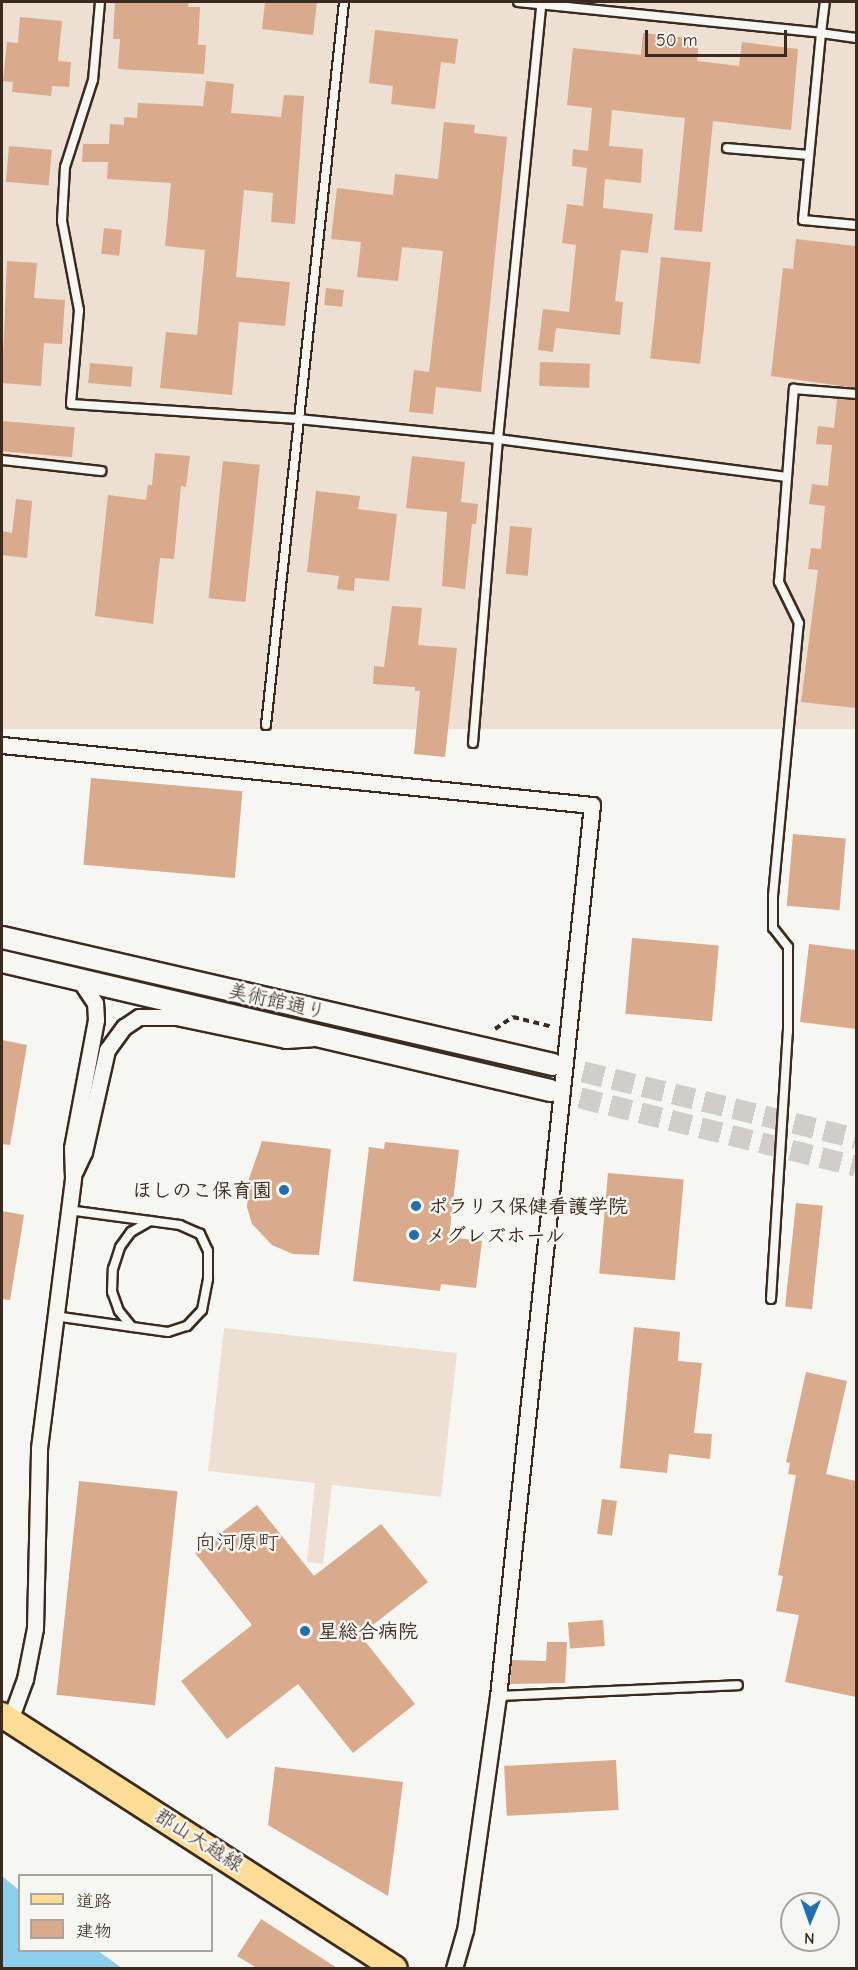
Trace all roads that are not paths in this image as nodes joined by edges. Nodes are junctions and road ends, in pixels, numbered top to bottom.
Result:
1 (100, 2) edge
2 (344, 2) edge
3 (518, 2) edge
4 (825, 2) edge
5 (542, 3) edge
6 (821, 33) junction
7 (856, 38) edge
8 (727, 148) dead end
9 (808, 155) junction
10 (856, 225) edge
11 (856, 394) edge
12 (298, 419) junction
13 (498, 440) junction
14 (2, 460) edge
15 (101, 471) dead end
16 (787, 477) junction
17 (266, 725) dead end
18 (473, 743) dead end
19 (2, 745) edge
20 (2, 936) edge
21 (2, 961) edge
22 (77, 978) junction
23 (320, 1034) junction
24 (553, 1064) tunnel mouth
25 (550, 1090) tunnel mouth
26 (73, 1177) junction
27 (68, 1210) junction
28 (150, 1220) junction
29 (771, 1299) dead end
30 (54, 1316) junction
31 (132, 1327) junction
32 (738, 1685) dead end
33 (498, 1696) junction
34 (6, 1717) edge
35 (394, 1968) edge
36 (454, 1968) edge

1 - 12 lane
2 - 12 lane
3 - 5 lane
4 - 6 lane
5 - 6 lane
5 - 13 lane
6 - 7 lane
6 - 9 lane
8 - 9 lane
9 - 10 lane
11 - 16 lane
12 - 13 lane
12 - 17 lane
13 - 16 lane
13 - 18 lane
14 - 15 lane
16 - 29 lane
19 - 33 street
20 - 24 street, 美術館通り
21 - 22 street, 美術館通り
22 - 23 street, 美術館通り
22 - 26 street
23 - 25 street, 美術館通り
23 - 26 street
26 - 27 street
27 - 28 lane
27 - 30 street
28 - 31 lane
28 - 31 lane
30 - 31 lane
30 - 34 street
32 - 33 lane
33 - 36 street
34 - 35 main road, 郡山大越線

